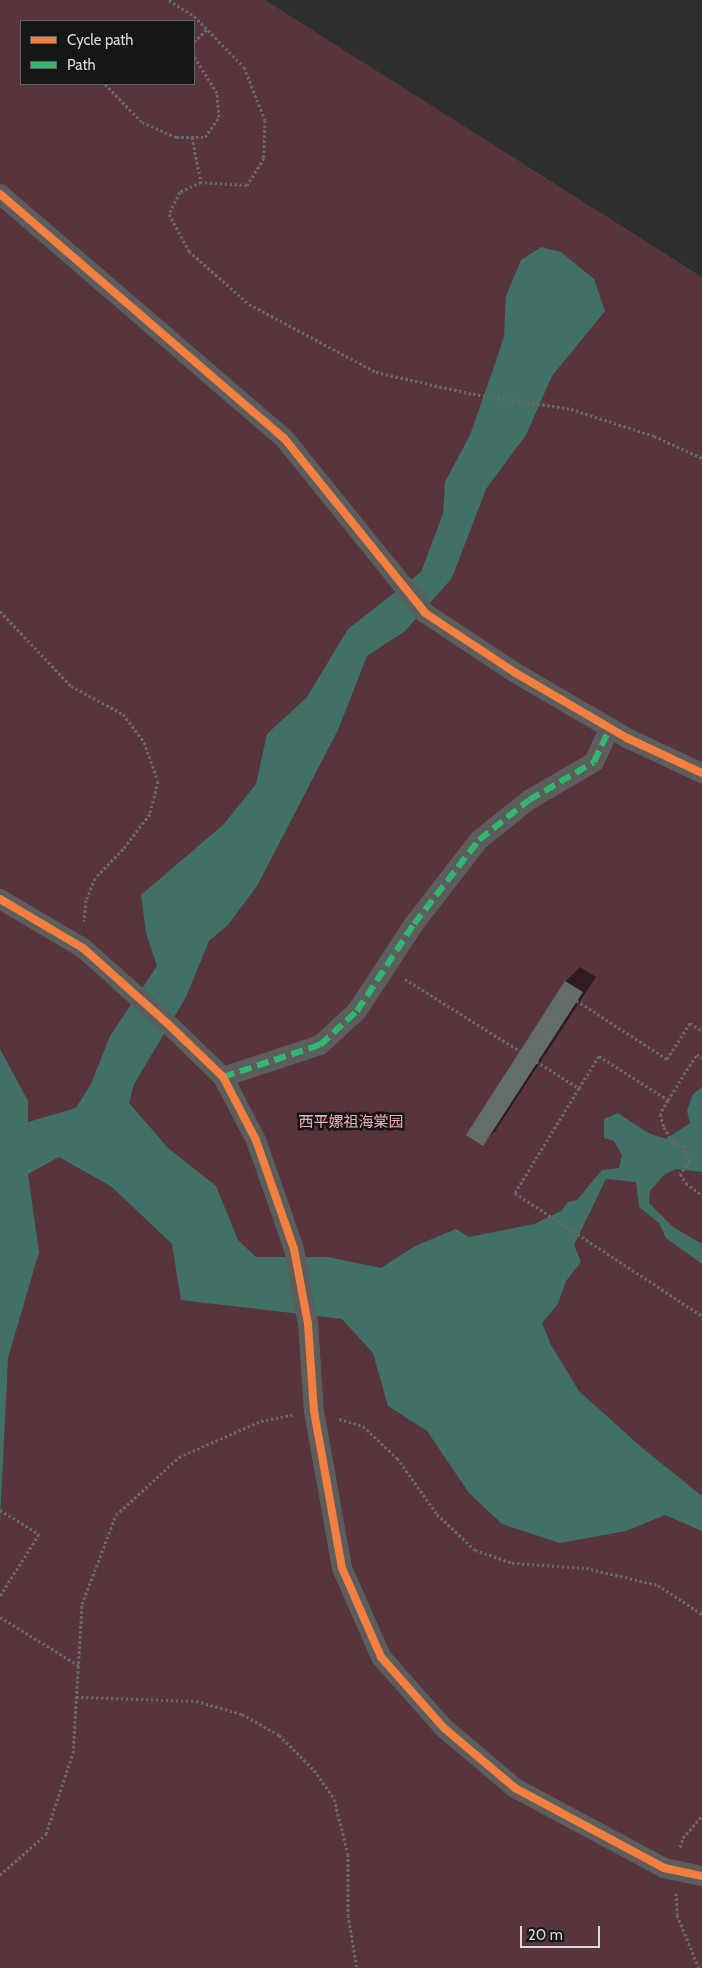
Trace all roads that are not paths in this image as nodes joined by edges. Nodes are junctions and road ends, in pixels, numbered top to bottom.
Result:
1 (0, 194) edge
2 (610, 728) junction
3 (702, 773) edge
4 (0, 899) edge
5 (223, 1078) junction
6 (702, 1876) edge

1 - 2 street
2 - 3 street
2 - 5 street
4 - 5 street
5 - 6 street

